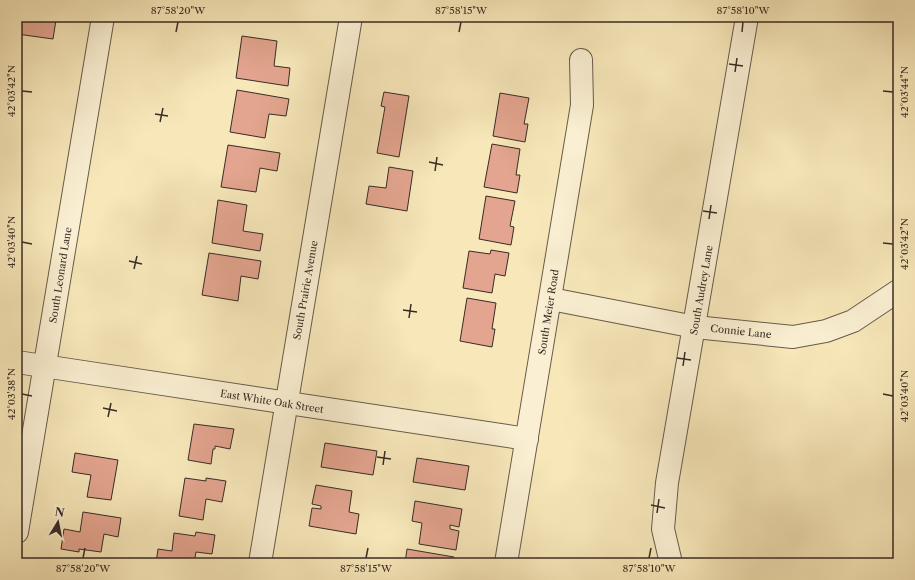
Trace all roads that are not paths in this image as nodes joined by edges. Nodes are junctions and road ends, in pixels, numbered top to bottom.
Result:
1 (103, 17) edge
2 (351, 17) edge
3 (747, 17) edge
4 (581, 60) dead end
5 (898, 291) edge
6 (550, 299) junction
7 (694, 327) junction
8 (17, 362) edge
9 (45, 366) junction
10 (286, 403) junction
11 (527, 439) junction
12 (17, 532) edge
13 (260, 563) edge
14 (506, 563) edge
15 (671, 563) edge

1 - 9 street, South Leonard Lane
2 - 10 street, South Prairie Avenue
3 - 7 street, South Audrey Lane
4 - 6 street, South Meier Road
5 - 7 street, Connie Lane
6 - 7 street, Connie Lane
6 - 11 street, South Meier Road
7 - 15 street, South Audrey Lane
8 - 9 street, East White Oak Street
9 - 10 street, East White Oak Street
9 - 12 street, South Leonard Lane
10 - 11 street, East White Oak Street
10 - 13 street, South Prairie Avenue
11 - 14 street, South Meier Road

